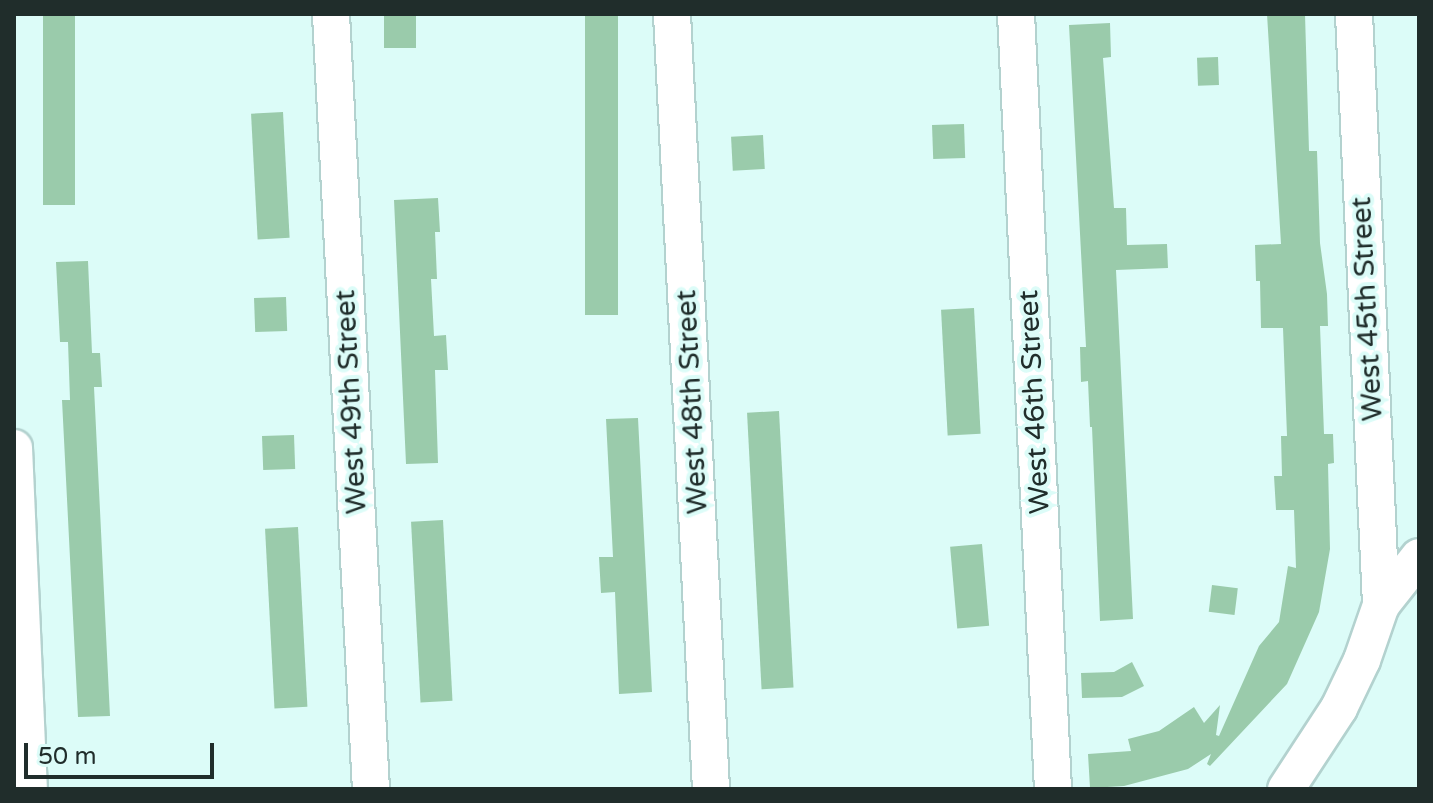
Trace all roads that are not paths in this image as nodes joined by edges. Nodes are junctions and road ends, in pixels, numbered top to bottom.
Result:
1 (331, 14) edge
2 (672, 14) edge
3 (1016, 14) edge
4 (1354, 14) edge
5 (14, 448) edge
6 (1419, 557) edge
7 (1381, 605) junction
8 (29, 789) edge
9 (371, 789) edge
10 (711, 789) edge
11 (1053, 789) edge
12 (1286, 789) edge

1 - 9 street, West 49th Street
2 - 10 street, West 48th Street
3 - 11 street, West 46th Street
4 - 7 street, West 45th Street
5 - 8 street
6 - 7 street
7 - 12 street

